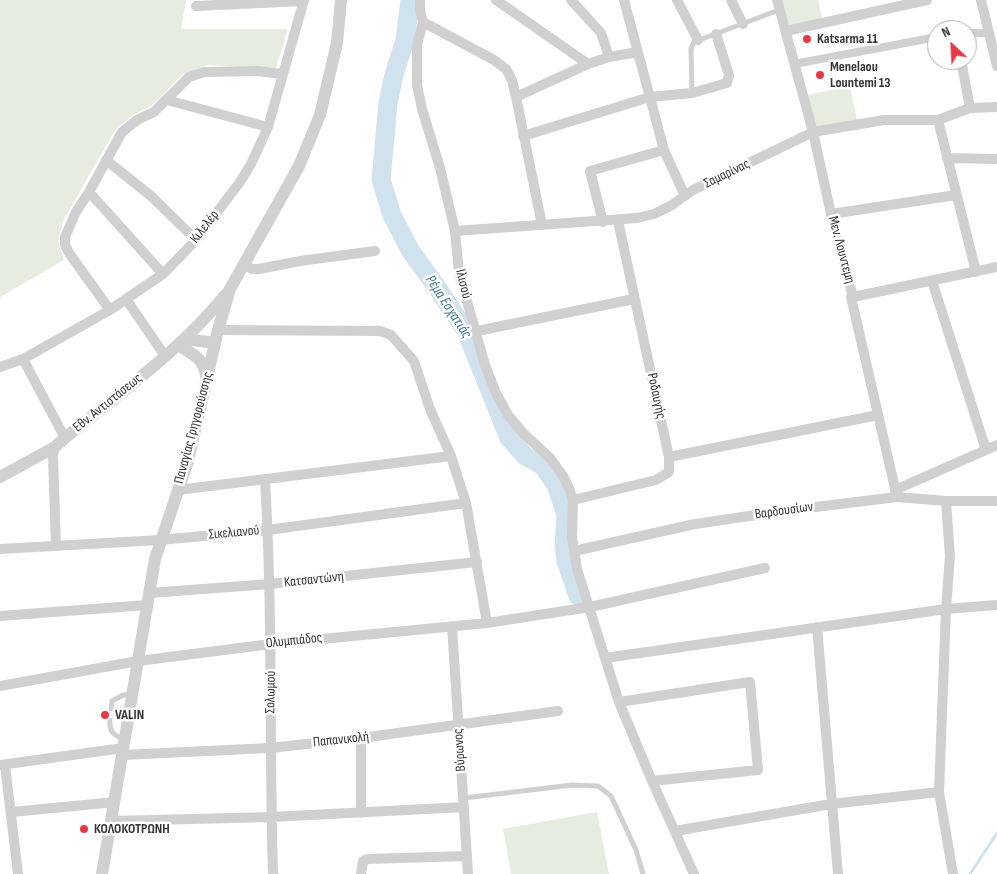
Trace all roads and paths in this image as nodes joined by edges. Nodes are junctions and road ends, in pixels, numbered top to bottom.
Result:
1 (304, 0) edge
2 (341, 0) edge
3 (420, 0) edge
4 (496, 0) edge
5 (571, 0) edge
6 (624, 0) edge
7 (677, 0) edge
8 (731, 0) edge
9 (927, 0) edge
10 (981, 0) edge
11 (779, 5) edge
12 (196, 6) dead end
13 (424, 22) junction
14 (743, 24) junction
15 (786, 31) junction
16 (977, 33) edge
17 (989, 33) junction
18 (716, 34) junction
19 (927, 39) edge
20 (698, 40) junction
21 (638, 52) junction
22 (609, 57) junction
23 (588, 64) junction
24 (794, 64) junction
25 (997, 66) edge
26 (963, 70) edge
27 (282, 74) junction
28 (692, 93) junction
29 (650, 96) junction
30 (516, 98) junction
31 (167, 100) junction
32 (997, 107) edge
33 (970, 108) junction
34 (938, 120) junction
35 (268, 127) junction
36 (813, 132) junction
37 (523, 136) junction
38 (664, 150) junction
39 (947, 158) junction
40 (997, 159) edge
41 (106, 160) junction
42 (89, 192) junction
43 (956, 195) junction
44 (685, 196) junction
45 (831, 214) junction
46 (618, 221) junction
47 (603, 222) junction
48 (542, 226) junction
49 (455, 231) junction
50 (196, 240) junction
51 (375, 251) dead end
52 (244, 264) junction
53 (997, 267) edge
54 (976, 272) junction
55 (163, 274) junction
56 (932, 281) junction
57 (230, 289) junction
58 (853, 297) junction
59 (126, 299) junction
60 (634, 299) junction
61 (110, 310) junction
62 (477, 331) junction
63 (217, 337) junction
64 (181, 342) junction
65 (166, 356) junction
66 (23, 359) junction
67 (0, 367) edge
68 (207, 379) junction
69 (878, 415) junction
70 (60, 442) junction
71 (997, 445) edge
72 (986, 450) junction
73 (451, 456) junction
74 (669, 457) junction
75 (0, 477) edge
76 (265, 480) junction
77 (178, 490) junction
78 (896, 494) junction
79 (572, 500) junction
80 (946, 501) junction
81 (997, 501) edge
82 (466, 503) junction
83 (268, 530) junction
84 (160, 540) junction
85 (56, 546) junction
86 (0, 549) edge
87 (574, 551) junction
88 (477, 562) junction
89 (765, 568) dead end
90 (270, 584) junction
91 (148, 599) junction
92 (997, 606) edge
93 (590, 607) junction
94 (946, 609) junction
95 (0, 616) edge
96 (487, 623) junction
97 (452, 626) junction
98 (817, 627) junction
99 (271, 644) junction
100 (604, 658) junction
101 (138, 661) junction
102 (0, 686) edge
103 (132, 695) junction
104 (619, 702) junction
105 (111, 709) dead end
106 (558, 711) dead end
107 (110, 720) dead end
108 (458, 724) junction
109 (361, 738) junction
110 (123, 748) junction
111 (270, 748) junction
112 (3, 765) edge
113 (652, 781) junction
114 (939, 792) junction
115 (115, 802) junction
116 (464, 802) junction
117 (831, 804) junction
118 (12, 812) junction
119 (361, 813) junction
120 (272, 817) junction
121 (112, 821) junction
122 (675, 831) junction
123 (467, 856) junction
124 (18, 874) edge
125 (102, 874) edge
126 (273, 874) edge
127 (361, 874) edge
128 (468, 874) edge
129 (643, 874) edge
130 (694, 874) edge
131 (838, 874) edge
132 (953, 874) edge

1 - 12 street
1 - 27 street, Κιλελέρ
2 - 52 street, Παναγίας Γρηγορούσσης
3 - 13 street
4 - 23 street
5 - 22 street
6 - 21 street
7 - 20 street
8 - 14 street
9 - 15 street
10 - 17 street
11 - 14 lane
11 - 15 street, Μεν. Λουντεμη
13 - 30 street
13 - 49 street, Ιλισού
14 - 18 lane
15 - 24 street, Μεν. Λουντεμη
16 - 17 street
17 - 25 street
18 - 20 lane
18 - 28 street
19 - 24 street
20 - 28 lane
21 - 22 street
21 - 29 street
22 - 23 street
23 - 30 street
24 - 36 street, Μεν. Λουντεμη
26 - 33 street
27 - 31 street
27 - 35 street, Κιλελέρ
28 - 29 street
29 - 37 street
29 - 38 street
30 - 37 street
31 - 35 street
31 - 41 street
32 - 33 street, Σαμαρίνας
33 - 34 street, Σαμαρίνας
34 - 36 street, Σαμαρίνας
34 - 39 street
35 - 50 street, Κιλελέρ
36 - 44 street, Σαμαρίνας
36 - 45 street, Μεν. Λουντεμη
37 - 48 street
38 - 44 street
38 - 47 street
39 - 40 street
39 - 43 street
41 - 42 street
41 - 50 street
42 - 55 street
42 - 61 street
43 - 45 street
43 - 54 street
44 - 46 street, Σαμαρίνας
45 - 58 street, Μεν. Λουντεμη
46 - 47 street, Σαμαρίνας
46 - 60 street, Ροδαυγής
47 - 48 street, Σαμαρίνας
48 - 49 street, Σαμαρίνας
49 - 62 street, Ιλισού
50 - 55 street, Κιλελέρ
51 - 52 street
52 - 57 street, Παναγίας Γρηγορούσσης
53 - 54 street
54 - 56 street
55 - 59 street, Κιλελέρ
56 - 58 street
56 - 72 street
57 - 63 street, Παναγίας Γρηγορούσσης
57 - 64 street, Εθν. Αντιστάσεως
58 - 69 street, Μεν. Λουντεμη
59 - 61 street, Κιλελέρ
59 - 65 street
60 - 62 street
60 - 74 street, Ροδαυγής
61 - 66 street, Κιλελέρ
62 - 79 street, Ιλισού
63 - 64 street
63 - 68 street, Παναγίας Γρηγορούσσης
63 - 73 street
64 - 65 street, Εθν. Αντιστάσεως
64 - 68 street
65 - 70 street, Εθν. Αντιστάσεως
66 - 67 street, Κιλελέρ
66 - 70 street
68 - 77 street, Παναγίας Γρηγορούσσης
69 - 74 street
69 - 78 street, Μεν. Λουντεμη
70 - 75 street, Εθν. Αντιστάσεως
70 - 85 street
71 - 72 street
72 - 78 street
73 - 76 street
73 - 82 street
74 - 79 street
76 - 77 street
76 - 83 street, Σολωμού
77 - 84 street, Παναγίας Γρηγορούσσης
78 - 80 street, Βαρδουσίων
78 - 87 street, Βαρδουσίων
79 - 87 street, Ιλισού
80 - 81 street, Βαρδουσίων
80 - 94 street
82 - 83 street, Σικελιανού
82 - 88 street
83 - 84 street, Σικελιανού
83 - 90 street, Σολωμού
84 - 85 street, Σικελιανού
84 - 91 street, Παναγίας Γρηγορούσσης
85 - 86 street, Σικελιανού
87 - 93 street, Ιλισού
88 - 90 street, Κατσαντώνη
88 - 96 street
89 - 93 street, Ολυμπιάδος
90 - 91 street, Κατσαντώνη
90 - 99 street, Σολωμού
91 - 95 street, Κατσαντώνη
91 - 101 street, Παναγίας Γρηγορούσσης
92 - 94 street
93 - 96 street, Ολυμπιάδος
93 - 100 street, Ιλισού
94 - 98 street
94 - 114 street
96 - 97 street, Ολυμπιάδος
97 - 99 street, Ολυμπιάδος
97 - 108 street, Βύρωνος
98 - 100 street
98 - 117 street
99 - 101 street, Ολυμπιάδος
99 - 111 street, Σολωμού
100 - 104 street, Ιλισού
101 - 102 street, Ολυμπιάδος
101 - 103 street, Παναγίας Γρηγορούσσης
103 - 105 lane
103 - 110 street, Παναγίας Γρηγορούσσης
104 - 113 street, Ιλισού
104 - 113 street
106 - 108 street, Παπανικολή
107 - 110 lane
108 - 109 street, Παπανικολή
108 - 116 street, Βύρωνος
109 - 111 street, Παπανικολή
109 - 119 street
110 - 111 street, Παπανικολή
110 - 112 street, Παπανικολή
110 - 115 street, Παναγίας Γρηγορούσσης
111 - 120 street, Σολωμού
112 - 118 street
113 - 122 street, Ιλισού
114 - 117 street
114 - 132 street
115 - 118 street
115 - 121 street, Παναγίας Γρηγορούσσης
116 - 119 street
116 - 123 street, Βύρωνος
116 - 129 lane
117 - 122 street
117 - 131 street
118 - 124 street
119 - 120 street
120 - 121 street
120 - 126 street, Σολωμού
121 - 125 street, Παναγίας Γρηγορούσσης
122 - 130 street, Ιλισού
123 - 127 street
123 - 128 street, Βύρωνος

